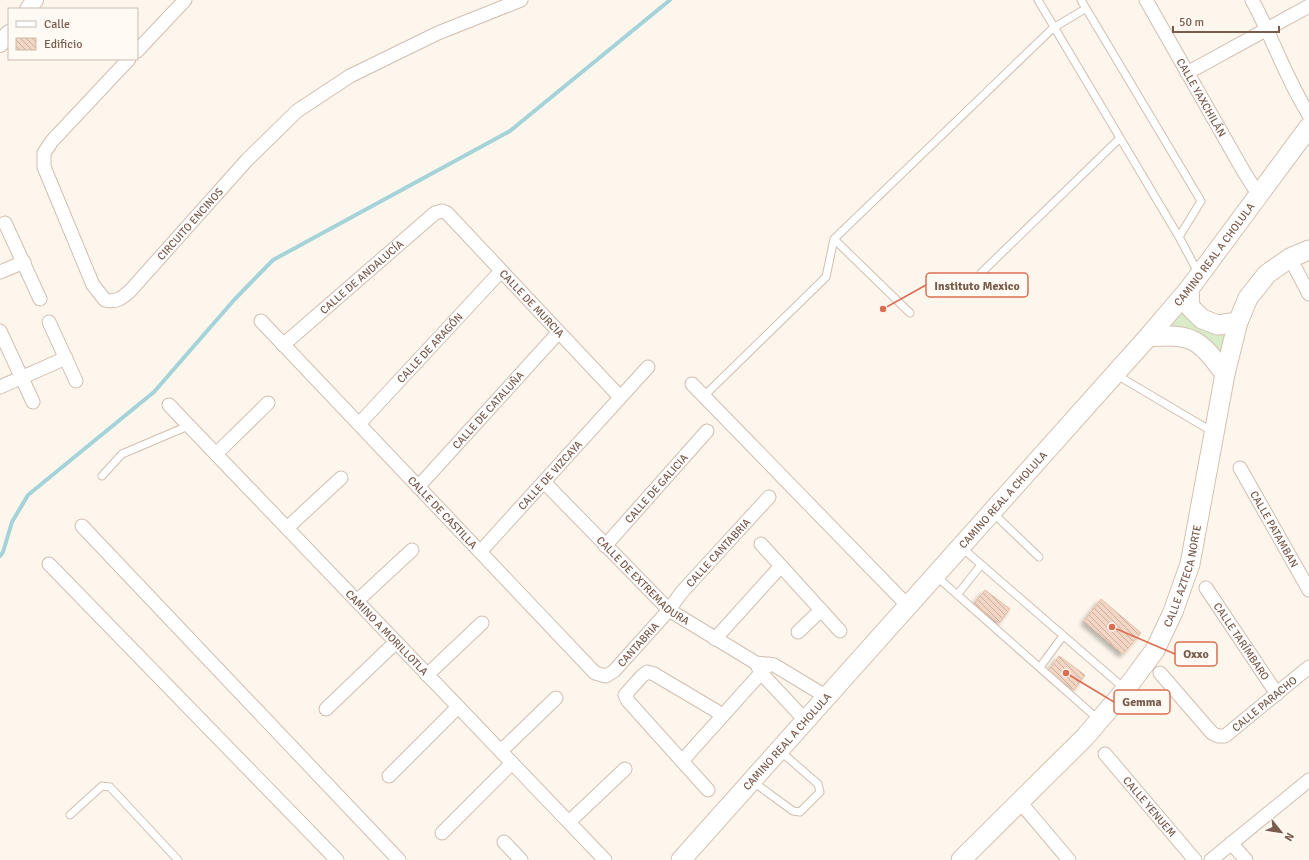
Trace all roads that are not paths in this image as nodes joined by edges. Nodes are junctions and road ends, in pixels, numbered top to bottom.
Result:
1 (35, 0) edge
2 (185, 0) edge
3 (521, 0) edge
4 (1038, 0) edge
5 (1080, 0) edge
6 (1146, 0) edge
7 (1252, 0) edge
8 (1309, 6) edge
9 (29, 8) edge
10 (1085, 9) junction
11 (1053, 28) junction
12 (1268, 29) junction
13 (8, 34) edge
14 (0, 44) edge
15 (138, 50) edge
16 (128, 60) edge
17 (1187, 72) junction
18 (1304, 96) edge
19 (1309, 115) edge
20 (1309, 127) edge
21 (1119, 139) junction
22 (1258, 194) junction
23 (442, 211) joint
24 (5, 223) dead end
25 (1179, 237) junction
26 (834, 239) junction
27 (1309, 250) edge
28 (1290, 258) junction
29 (24, 262) junction
30 (501, 271) junction
31 (0, 272) edge
32 (982, 272) dead end
33 (1194, 282) junction
34 (1309, 294) edge
35 (40, 299) dead end
36 (910, 313) dead end
37 (261, 321) dead end
38 (49, 322) dead end
39 (1238, 322) junction
40 (0, 331) edge
41 (558, 333) junction
42 (1148, 337) junction
43 (283, 345) junction
44 (66, 358) junction
45 (648, 367) dead end
46 (1115, 374) junction
47 (1225, 374) junction
48 (21, 377) junction
49 (76, 382) dead end
50 (692, 384) dead end
51 (0, 387) edge
52 (704, 396) junction
53 (620, 397) junction
54 (32, 402) dead end
55 (268, 403) dead end
56 (169, 405) dead end
57 (358, 424) junction
58 (188, 426) junction
59 (707, 431) dead end
60 (1215, 433) junction
61 (216, 454) junction
62 (1240, 468) dead end
63 (102, 476) dead end
64 (341, 478) dead end
65 (544, 482) junction
66 (418, 487) junction
67 (769, 497) dead end
68 (992, 512) junction
69 (82, 526) dead end
70 (287, 528) junction
71 (761, 544) dead end
72 (605, 546) junction
73 (961, 547) junction
74 (412, 550) dead end
75 (480, 552) junction
76 (1039, 557) dead end
77 (49, 564) dead end
78 (981, 565) junction
79 (781, 566) junction
80 (935, 576) junction
81 (1206, 588) dead end
82 (1309, 590) edge
83 (957, 595) junction
84 (357, 601) junction
85 (908, 606) junction
86 (669, 610) junction
87 (821, 610) junction
88 (482, 623) dead end
89 (840, 631) dead end
90 (798, 632) dead end
91 (1063, 636) junction
92 (715, 639) junction
93 (396, 642) junction
94 (762, 667) junction
95 (1040, 667) junction
96 (1309, 668) edge
97 (787, 673) junction
98 (1160, 673) dead end
99 (428, 675) junction
100 (606, 676) joint
101 (775, 687) junction
102 (1126, 689) junction
103 (1277, 694) junction
104 (827, 697) junction
105 (556, 698) dead end
106 (458, 707) junction
107 (326, 708) dead end
108 (723, 716) junction
109 (1099, 720) junction
110 (806, 721) junction
111 (779, 750) junction
112 (500, 751) junction
113 (1105, 754) dead end
114 (682, 761) junction
115 (512, 763) junction
116 (625, 769) dead end
117 (388, 776) dead end
118 (1309, 780) edge
119 (752, 781) junction
120 (708, 790) dead end
121 (1020, 802) junction
122 (70, 815) dead end
123 (569, 822) junction
124 (442, 833) dead end
125 (504, 842) dead end
126 (1231, 843) junction
127 (334, 859) edge
128 (178, 860) edge
129 (399, 860) edge
130 (521, 860) edge
131 (605, 860) edge
132 (681, 860) edge
133 (961, 860) edge
134 (1069, 860) edge
135 (1195, 860) edge
136 (1211, 860) edge
137 (1246, 860) edge

1 - 9 street
2 - 15 street
3 - 16 street, CIRCUITO ENCINOS
4 - 11 lane
5 - 10 lane
6 - 17 street, CALLE YAXCHILÁN
7 - 12 street
8 - 12 street
10 - 11 lane
10 - 25 lane
11 - 21 lane
11 - 26 lane
12 - 17 street
12 - 18 street
13 - 14 street
17 - 22 street, CALLE YAXCHILÁN
18 - 19 street
20 - 22 main road, CAMINO REAL A CHOLULA
21 - 25 lane
21 - 32 lane
22 - 33 main road, CAMINO REAL A CHOLULA
23 - 30 street, CALLE DE MURCIA
23 - 43 street, CALLE DE ANDALUCÍA
24 - 29 street
25 - 33 lane
26 - 36 lane
26 - 52 lane
27 - 28 main road, CALLE AZTECA NORTE
28 - 34 street
28 - 39 main road, CALLE AZTECA NORTE
29 - 31 street
29 - 35 street
30 - 41 street, CALLE DE MURCIA
30 - 57 street, CALLE DE ARAGÓN
33 - 39 main road
33 - 42 main road, CAMINO REAL A CHOLULA
37 - 43 street, CALLE DE CASTILLA
38 - 44 street
39 - 47 main road, CALLE AZTECA NORTE
40 - 48 street
41 - 53 street, CALLE DE MURCIA
41 - 66 street, CALLE DE CATALUÑA
42 - 46 main road, CAMINO REAL A CHOLULA
42 - 47 main road
43 - 57 street, CALLE DE CASTILLA
44 - 48 street
44 - 49 street
45 - 53 street, CALLE DE VIZCAYA
46 - 60 lane
46 - 68 main road, CAMINO REAL A CHOLULA
47 - 60 main road, CALLE AZTECA NORTE
48 - 51 street
48 - 54 street
50 - 52 street
52 - 85 street
53 - 65 street, CALLE DE VIZCAYA
55 - 61 street
56 - 58 street, CAMINO A MORILLOTLA
57 - 66 street, CALLE DE CASTILLA
58 - 61 street, CAMINO A MORILLOTLA
58 - 63 lane
59 - 72 street, CALLE DE GALICIA
60 - 102 main road, CALLE AZTECA NORTE
61 - 70 street, CAMINO A MORILLOTLA
62 - 82 street, CALLE PATAMBAN
64 - 70 street
65 - 72 street, CALLE DE EXTREMADURA
65 - 75 street, CALLE DE VIZCAYA
66 - 75 street, CALLE DE CASTILLA
67 - 86 street, CALLE CANTABRIA
68 - 73 main road, CAMINO REAL A CHOLULA
68 - 76 lane
69 - 129 street
70 - 84 street, CAMINO A MORILLOTLA
71 - 79 street
72 - 86 street, CALLE DE EXTREMADURA
73 - 78 lane
73 - 80 main road, CAMINO REAL A CHOLULA
74 - 84 street
75 - 100 street, CALLE DE CASTILLA
77 - 127 street
78 - 83 lane
78 - 91 lane
79 - 87 street
79 - 92 street
80 - 83 lane
80 - 85 main road, CAMINO REAL A CHOLULA
81 - 103 street, CALLE TARÍMBARO
83 - 95 lane
84 - 93 street, CAMINO A MORILLOTLA
85 - 104 main road, CAMINO REAL A CHOLULA
86 - 92 street, CALLE DE EXTREMADURA
86 - 100 street, CANTABRIA
87 - 89 street
87 - 90 street
88 - 99 street
91 - 95 lane
91 - 102 lane
92 - 94 street, CALLE DE EXTREMADURA
93 - 99 street, CAMINO A MORILLOTLA
93 - 107 street
94 - 97 street, CALLE DE EXTREMADURA
94 - 101 street, CALLE DE EXTREMADURA
94 - 108 street
95 - 109 lane
96 - 103 street, CALLE PARACHO
97 - 101 street
97 - 104 street, CALLE DE EXTREMADURA
98 - 103 street, CALLE PARACHO
99 - 106 street, CAMINO A MORILLOTLA
101 - 110 street, CALLE DE EXTREMADURA
102 - 109 main road, CALLE AZTECA NORTE
104 - 110 main road, CAMINO REAL A CHOLULA
105 - 112 street
106 - 112 street, CAMINO A MORILLOTLA
106 - 117 street
108 - 114 street
108 - 114 street
109 - 121 main road, CALLE AZTECA NORTE
110 - 111 main road, CAMINO REAL A CHOLULA
111 - 119 main road, CAMINO REAL A CHOLULA
111 - 119 lane
112 - 115 street, CAMINO A MORILLOTLA
113 - 135 street, CALLE YENUEM
114 - 120 street
115 - 123 street, CAMINO A MORILLOTLA
115 - 124 street
116 - 123 street
118 - 126 street
119 - 132 main road, CAMINO REAL A CHOLULA
121 - 133 main road, CALLE AZTECA NORTE
121 - 134 street
122 - 128 lane
123 - 131 street, CAMINO A MORILLOTLA
125 - 130 street
126 - 136 street
126 - 137 street

